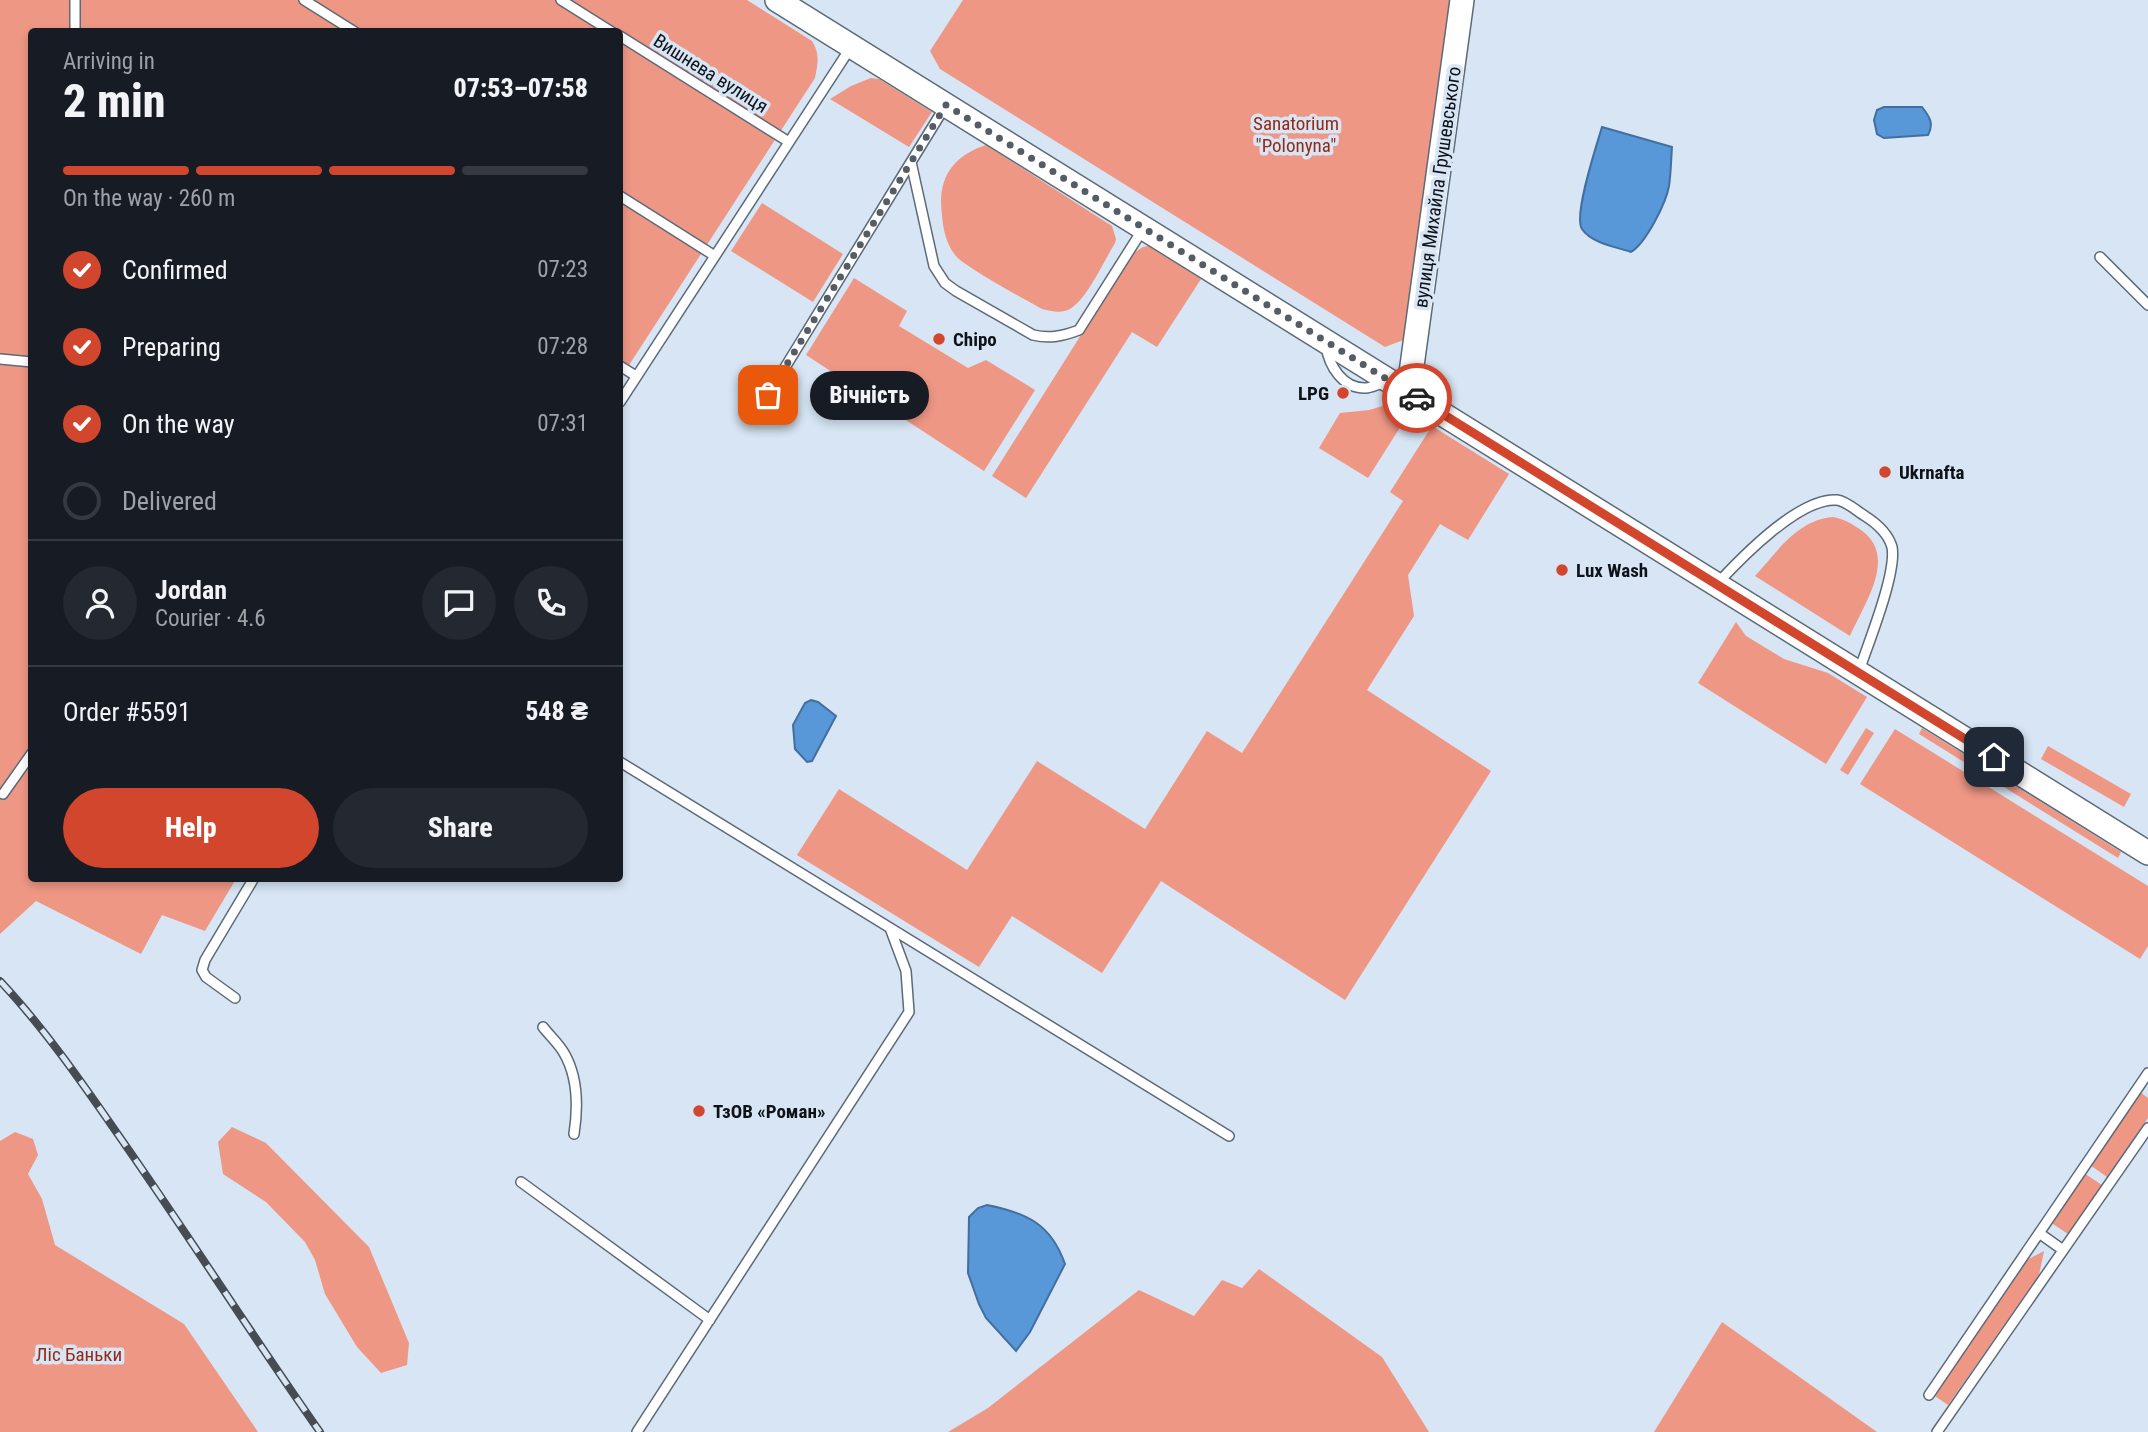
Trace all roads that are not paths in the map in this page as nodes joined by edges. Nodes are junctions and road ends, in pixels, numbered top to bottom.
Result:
1 (75, 0) edge
2 (304, 0) edge
3 (561, 0) edge
4 (777, 0) edge
5 (1462, 0) edge
6 (76, 28) edge
7 (349, 28) edge
8 (606, 28) edge
9 (623, 38) edge
10 (852, 46) junction
11 (946, 105) junction
12 (786, 140) junction
13 (911, 162) junction
14 (623, 198) edge
15 (1144, 228) junction
16 (712, 254) junction
17 (2100, 257) dead end
18 (2148, 305) edge
19 (0, 359) edge
20 (28, 362) edge
21 (623, 368) edge
22 (634, 375) junction
23 (1403, 382) junction
24 (623, 396) edge
25 (754, 418) dead end
26 (1717, 585) junction
27 (1858, 673) junction
28 (28, 759) edge
29 (623, 764) edge
30 (3, 794) dead end
31 (2148, 853) edge
32 (252, 882) edge
33 (890, 928) junction
34 (235, 998) dead end
35 (543, 1027) dead end
36 (2148, 1073) edge
37 (2148, 1128) edge
38 (574, 1135) dead end
39 (1229, 1136) dead end
40 (521, 1182) dead end
41 (2039, 1233) junction
42 (2063, 1250) junction
43 (710, 1320) junction
44 (1928, 1395) dead end
45 (637, 1432) edge
46 (1937, 1432) edge

1 - 6 lane
2 - 7 lane
3 - 8 lane
4 - 10 street
5 - 23 street, вулиця Михайла Грушевського
9 - 12 lane, Вишнева вулиця
10 - 11 street
10 - 12 lane
11 - 13 lane
11 - 15 street
12 - 16 lane
13 - 15 lane
13 - 25 lane
14 - 16 lane
15 - 23 street
16 - 22 lane
17 - 18 lane
19 - 20 lane
21 - 22 lane
22 - 24 lane
23 - 26 street
26 - 27 street
26 - 27 lane
27 - 31 street
28 - 30 lane
29 - 33 lane
32 - 34 lane
33 - 39 lane
33 - 43 lane
35 - 38 lane
36 - 41 lane
37 - 42 lane
40 - 43 lane
41 - 42 lane
41 - 44 lane
42 - 46 lane
43 - 45 lane

